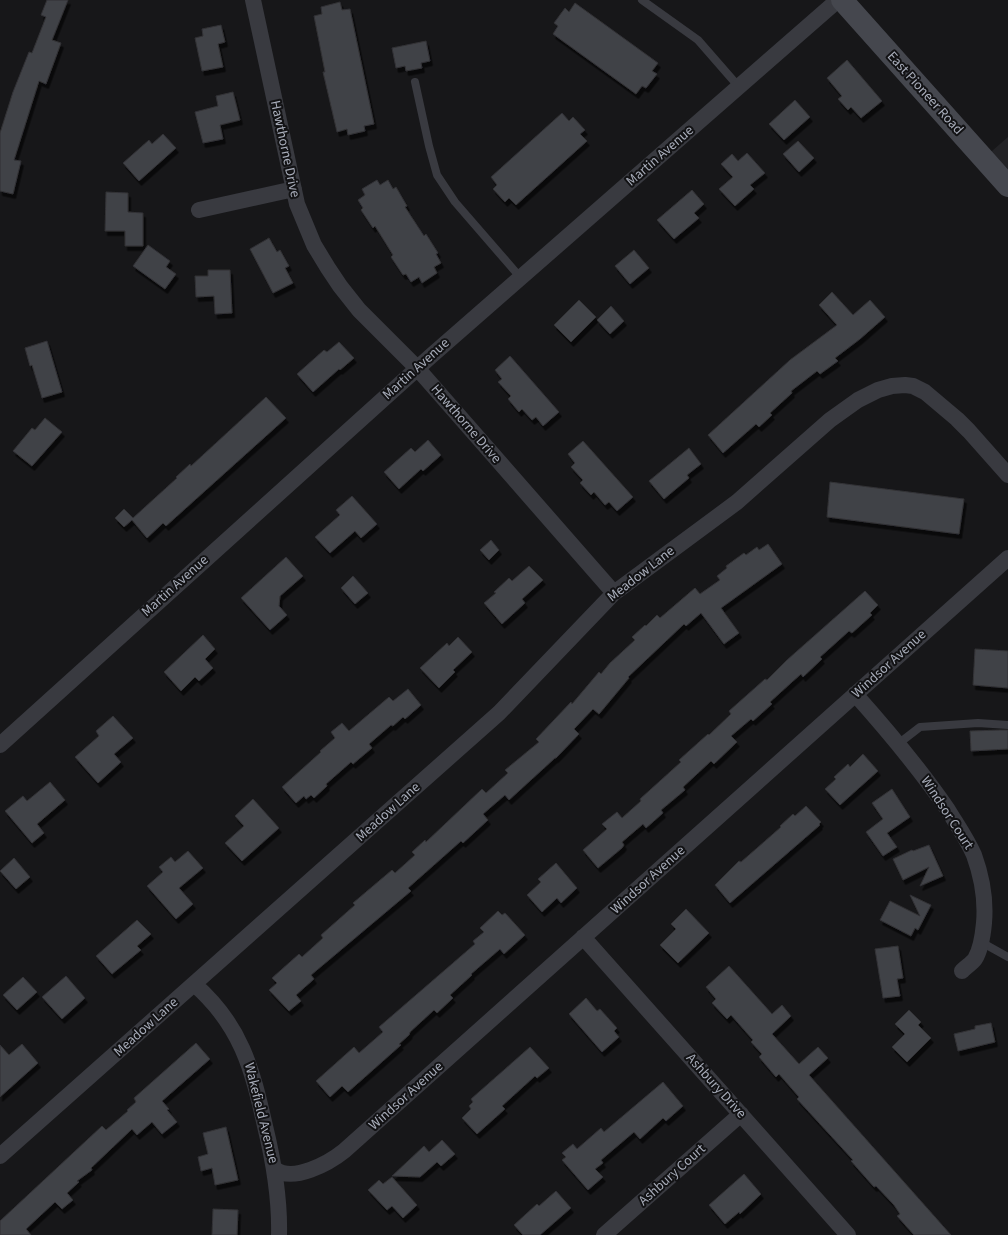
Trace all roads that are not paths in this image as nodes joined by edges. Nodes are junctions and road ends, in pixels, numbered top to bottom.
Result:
1 (253, 0) edge
2 (642, 0) edge
3 (838, 0) edge
4 (842, 0) edge
5 (415, 82) dead end
6 (739, 87) junction
7 (1008, 186) edge
8 (294, 190) junction
9 (199, 210) dead end
10 (520, 278) junction
11 (416, 368) junction
12 (1008, 475) edge
13 (1008, 558) edge
14 (614, 593) junction
15 (855, 694) junction
16 (1008, 725) edge
17 (898, 744) junction
18 (0, 745) edge
19 (583, 937) junction
20 (981, 942) junction
21 (1008, 957) edge
22 (962, 972) dead end
23 (194, 984) junction
24 (740, 1114) junction
25 (0, 1156) edge
26 (275, 1169) junction
27 (279, 1235) edge
28 (604, 1235) edge
29 (848, 1235) edge

1 - 8 street, Hawthorne Drive
2 - 6 lane
3 - 6 street, Martin Avenue
4 - 7 main road, East Pioneer Road
5 - 10 lane
6 - 10 street, Martin Avenue
8 - 9 street
8 - 11 street, Hawthorne Drive
10 - 11 street, Martin Avenue
11 - 14 street, Hawthorne Drive
11 - 18 street, Martin Avenue
12 - 14 street, Meadow Lane
13 - 15 street, Windsor Avenue
14 - 23 street, Meadow Lane
15 - 17 street, Windsor Court
15 - 19 street, Windsor Avenue
16 - 17 lane
17 - 20 street, Windsor Court
19 - 24 street, Ashbury Drive
19 - 26 street, Windsor Avenue
20 - 21 lane
20 - 22 street, Windsor Court
23 - 25 street, Meadow Lane
23 - 26 street, Wakefield Avenue
24 - 28 street, Ashbury Court
24 - 29 street, Ashbury Drive
26 - 27 street, Wakefield Avenue

